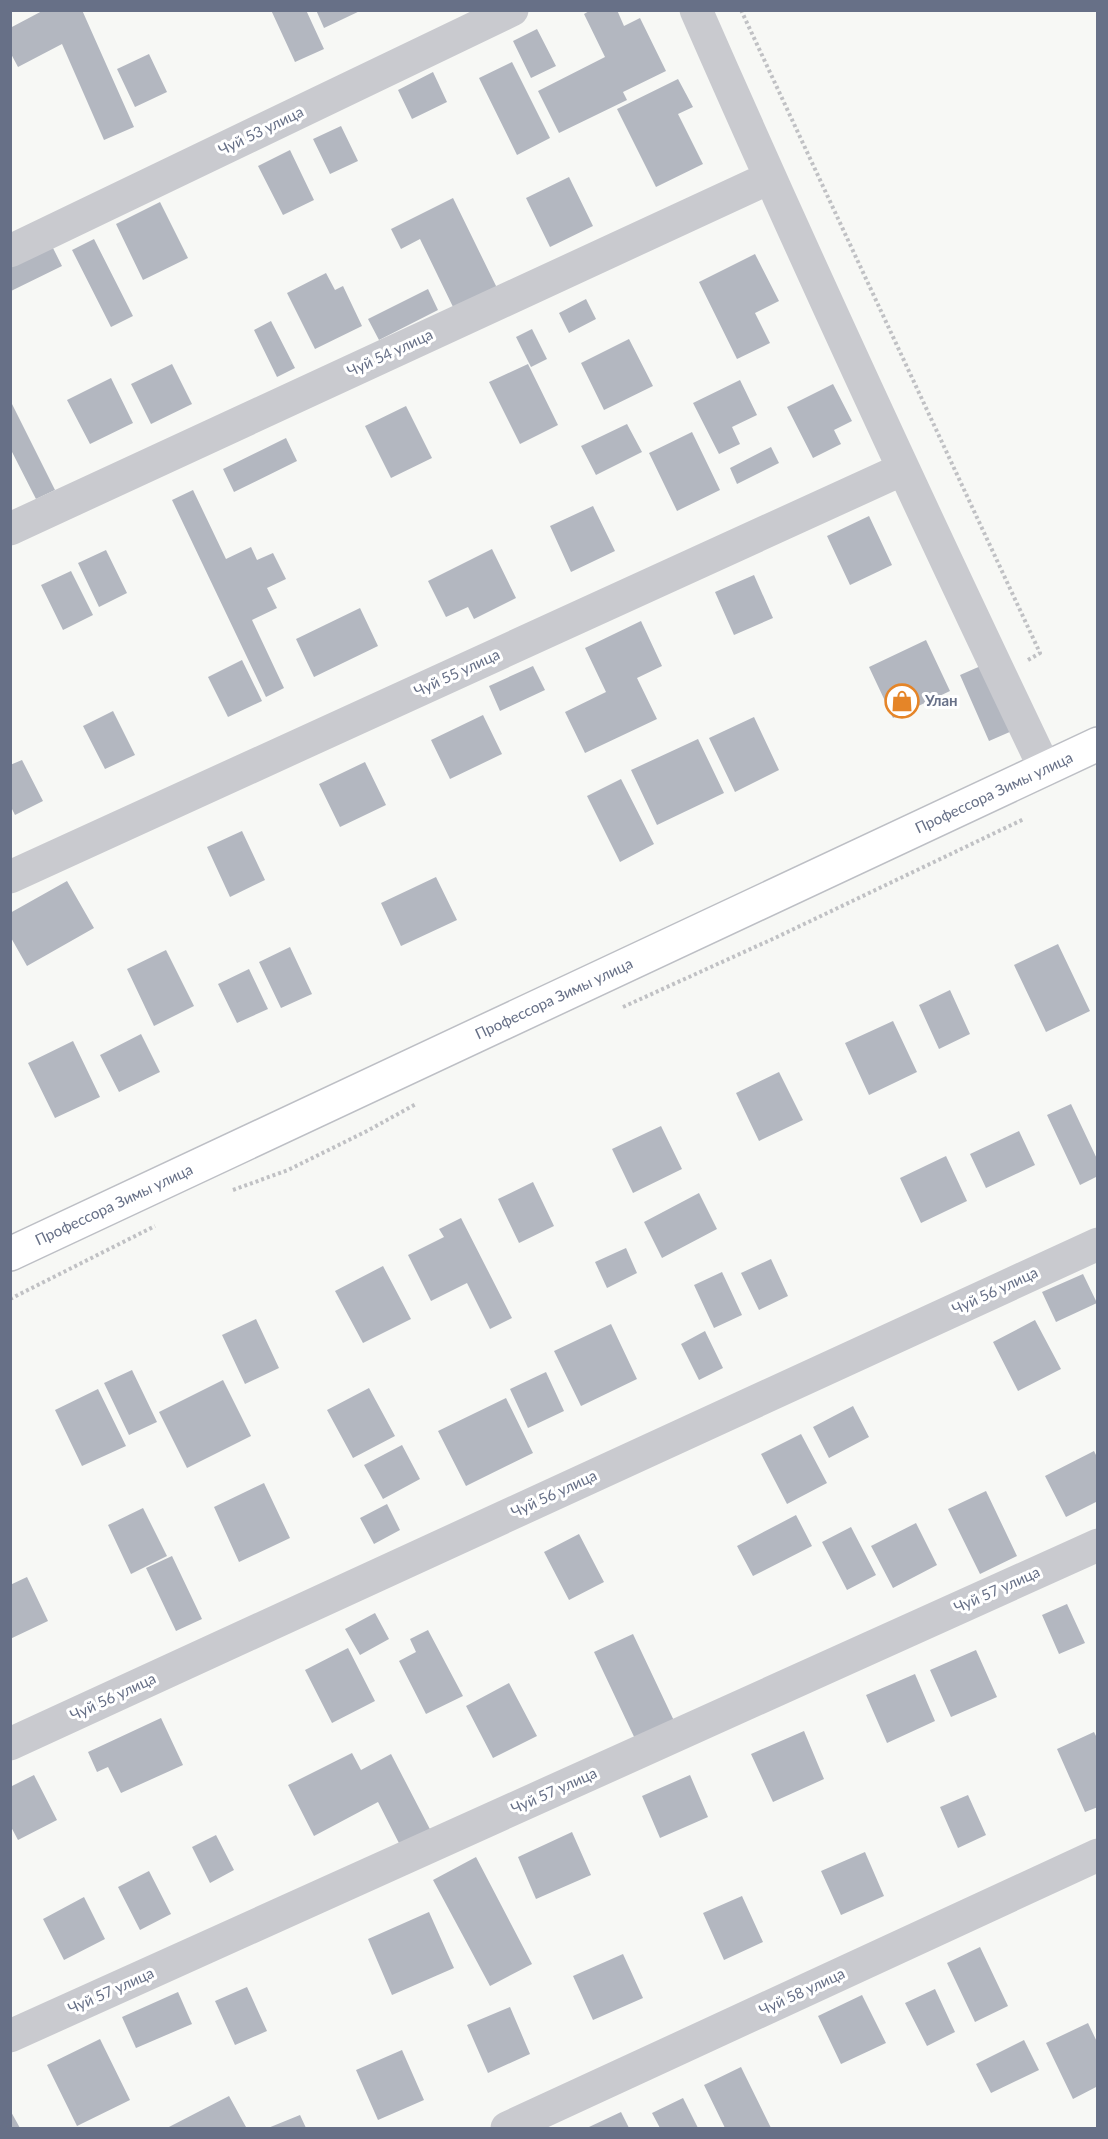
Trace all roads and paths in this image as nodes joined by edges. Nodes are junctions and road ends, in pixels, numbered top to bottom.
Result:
1 (512, 10) edge
2 (696, 10) edge
3 (741, 10) edge
4 (770, 178) junction
5 (10, 250) edge
6 (903, 469) junction
7 (10, 529) edge
8 (1001, 675) junction
9 (1098, 744) edge
10 (1046, 769) junction
11 (1024, 819) dead end
12 (10, 877) edge
13 (619, 1009) dead end
14 (425, 1098) dead end
15 (226, 1192) dead end
16 (164, 1222) dead end
17 (1098, 1244) edge
18 (10, 1254) edge
19 (10, 1299) edge
20 (1098, 1545) edge
21 (10, 1744) edge
22 (1098, 1856) edge
23 (10, 2036) edge
24 (507, 2128) edge

1 - 5 street, Чуй 53 улица
2 - 4 street
3 - 8 path
4 - 6 street
4 - 7 street, Чуй 54 улица
6 - 8 street
6 - 12 street, Чуй 55 улица
8 - 10 street
9 - 10 street, Профессора Зимы улица
10 - 18 street, Профессора Зимы улица
11 - 13 path
14 - 15 path
16 - 19 path
17 - 21 street, Чуй 56 улица
20 - 23 street, Чуй 57 улица
22 - 24 street, Чуй 58 улица

